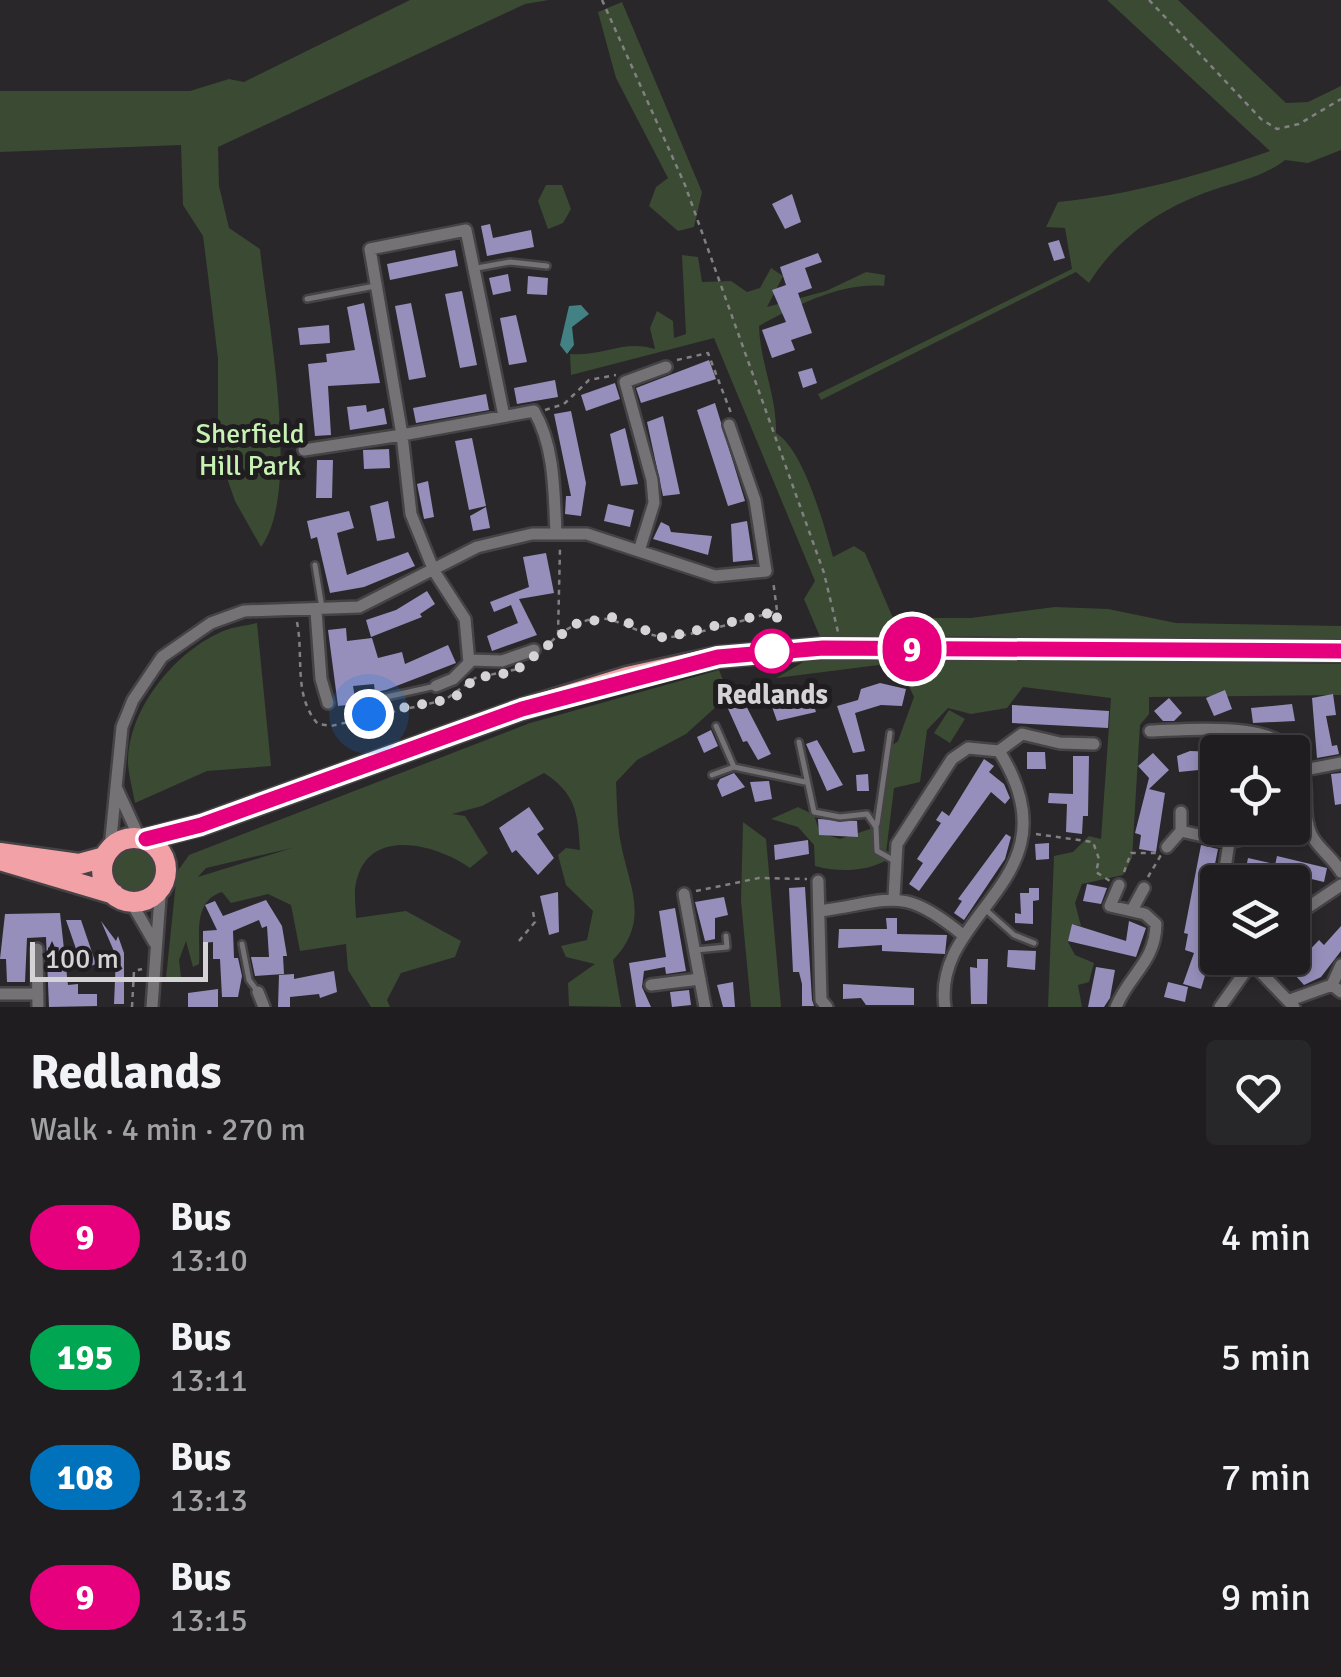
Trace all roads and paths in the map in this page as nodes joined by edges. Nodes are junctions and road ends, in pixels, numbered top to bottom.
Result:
1 (602, 0) edge
2 (1149, 0) edge
3 (1341, 99) edge
4 (548, 266) dead end
5 (474, 269) junction
6 (375, 286) junction
7 (307, 299) dead end
8 (670, 364) joint
9 (622, 378) junction
10 (534, 411) junction
11 (504, 416) junction
12 (731, 422) joint
13 (402, 435) junction
14 (304, 450) dead end
15 (558, 537) junction
16 (639, 551) junction
17 (315, 565) dead end
18 (434, 570) junction
19 (769, 575) junction
20 (295, 611) junction
21 (319, 611) junction
22 (558, 635) junction
23 (842, 648) junction
24 (1341, 651) edge
25 (534, 653) joint
26 (469, 660) junction
27 (523, 666) dead end
28 (436, 686) joint
29 (377, 699) dead end
30 (328, 703) dead end
31 (1194, 712) dead end
32 (716, 726) dead end
33 (1174, 730) junction
34 (1192, 730) junction
35 (1150, 731) dead end
36 (890, 733) dead end
37 (1263, 735) edge
38 (799, 742) dead end
39 (1094, 744) dead end
40 (1171, 745) dead end
41 (999, 751) junction
42 (1341, 763) edge
43 (734, 767) junction
44 (1310, 769) edge
45 (712, 775) dead end
46 (805, 782) junction
47 (117, 789) junction
48 (1181, 812) dead end
49 (201, 825) junction
50 (876, 827) junction
51 (1310, 827) edge
52 (1181, 831) junction
53 (1020, 833) junction
54 (1200, 835) edge
55 (142, 838) junction
56 (1164, 851) junction
57 (108, 852) junction
58 (0, 857) edge
59 (893, 860) junction
60 (1341, 872) edge
61 (164, 875) junction
62 (818, 881) joint
63 (1119, 884) junction
64 (1341, 885) edge
65 (1144, 888) joint
66 (684, 894) joint
67 (894, 896) junction
68 (122, 898) junction
69 (1310, 906) edge
70 (986, 910) junction
71 (1132, 910) junction
72 (820, 911) junction
73 (533, 912) dead end
74 (726, 936) dead end
75 (964, 936) junction
76 (519, 941) dead end
77 (1034, 943) dead end
78 (242, 944) dead end
79 (156, 946) junction
80 (36, 949) dead end
81 (696, 950) junction
82 (1341, 964) edge
83 (143, 969) dead end
84 (1242, 975) edge
85 (1266, 975) edge
86 (700, 978) junction
87 (651, 985) dead end
88 (1337, 988) edge
89 (258, 992) joint
90 (0, 994) edge
91 (38, 1000) edge
92 (1292, 1004) edge
93 (942, 1006) edge
94 (132, 1007) edge
95 (152, 1007) edge
96 (264, 1007) edge
97 (705, 1007) edge
98 (826, 1007) edge
99 (1116, 1007) edge
100 (1220, 1007) edge

1 - 23 path
2 - 3 path
4 - 5 lane
5 - 6 street
5 - 11 street
6 - 7 lane
6 - 13 street
8 - 9 street
8 - 12 path
9 - 10 path
9 - 16 street
10 - 11 street
10 - 15 street
11 - 13 street
12 - 19 street
13 - 14 street
13 - 18 street
15 - 16 street
15 - 18 street
15 - 22 path
16 - 19 street
17 - 21 lane
18 - 21 street
18 - 26 street
19 - 22 path
20 - 21 street
20 - 27 path
20 - 47 street
21 - 30 street
22 - 25 path
23 - 24 highway
23 - 49 highway
25 - 26 street
26 - 28 street
28 - 29 lane
31 - 34 street
32 - 43 lane
33 - 34 street
33 - 35 street
33 - 40 street
34 - 37 street
36 - 50 lane
38 - 46 lane
39 - 41 street
41 - 53 street
41 - 59 street
42 - 44 street
43 - 45 lane
43 - 46 lane
46 - 50 lane
47 - 55 street
47 - 57 street
48 - 52 street
49 - 55 highway
49 - 61 highway
50 - 59 lane
51 - 60 street
52 - 54 street
52 - 56 street
53 - 63 path
53 - 70 street
55 - 57 highway
55 - 61 highway
56 - 63 path
56 - 65 path
57 - 58 highway
57 - 68 highway
58 - 68 highway
59 - 67 street
61 - 68 highway
61 - 79 street
62 - 66 path
62 - 72 street
63 - 71 street
64 - 69 street
65 - 71 street
66 - 81 street
67 - 72 street
67 - 75 street
68 - 79 street
70 - 75 street
70 - 77 lane
71 - 99 street
72 - 98 street
73 - 76 path
74 - 81 lane
75 - 93 street
78 - 89 lane
79 - 95 street
80 - 91 street
81 - 86 street
82 - 88 street
83 - 94 path
84 - 100 street
85 - 92 street
86 - 87 street
86 - 97 street
88 - 92 street
89 - 96 street
90 - 91 street

